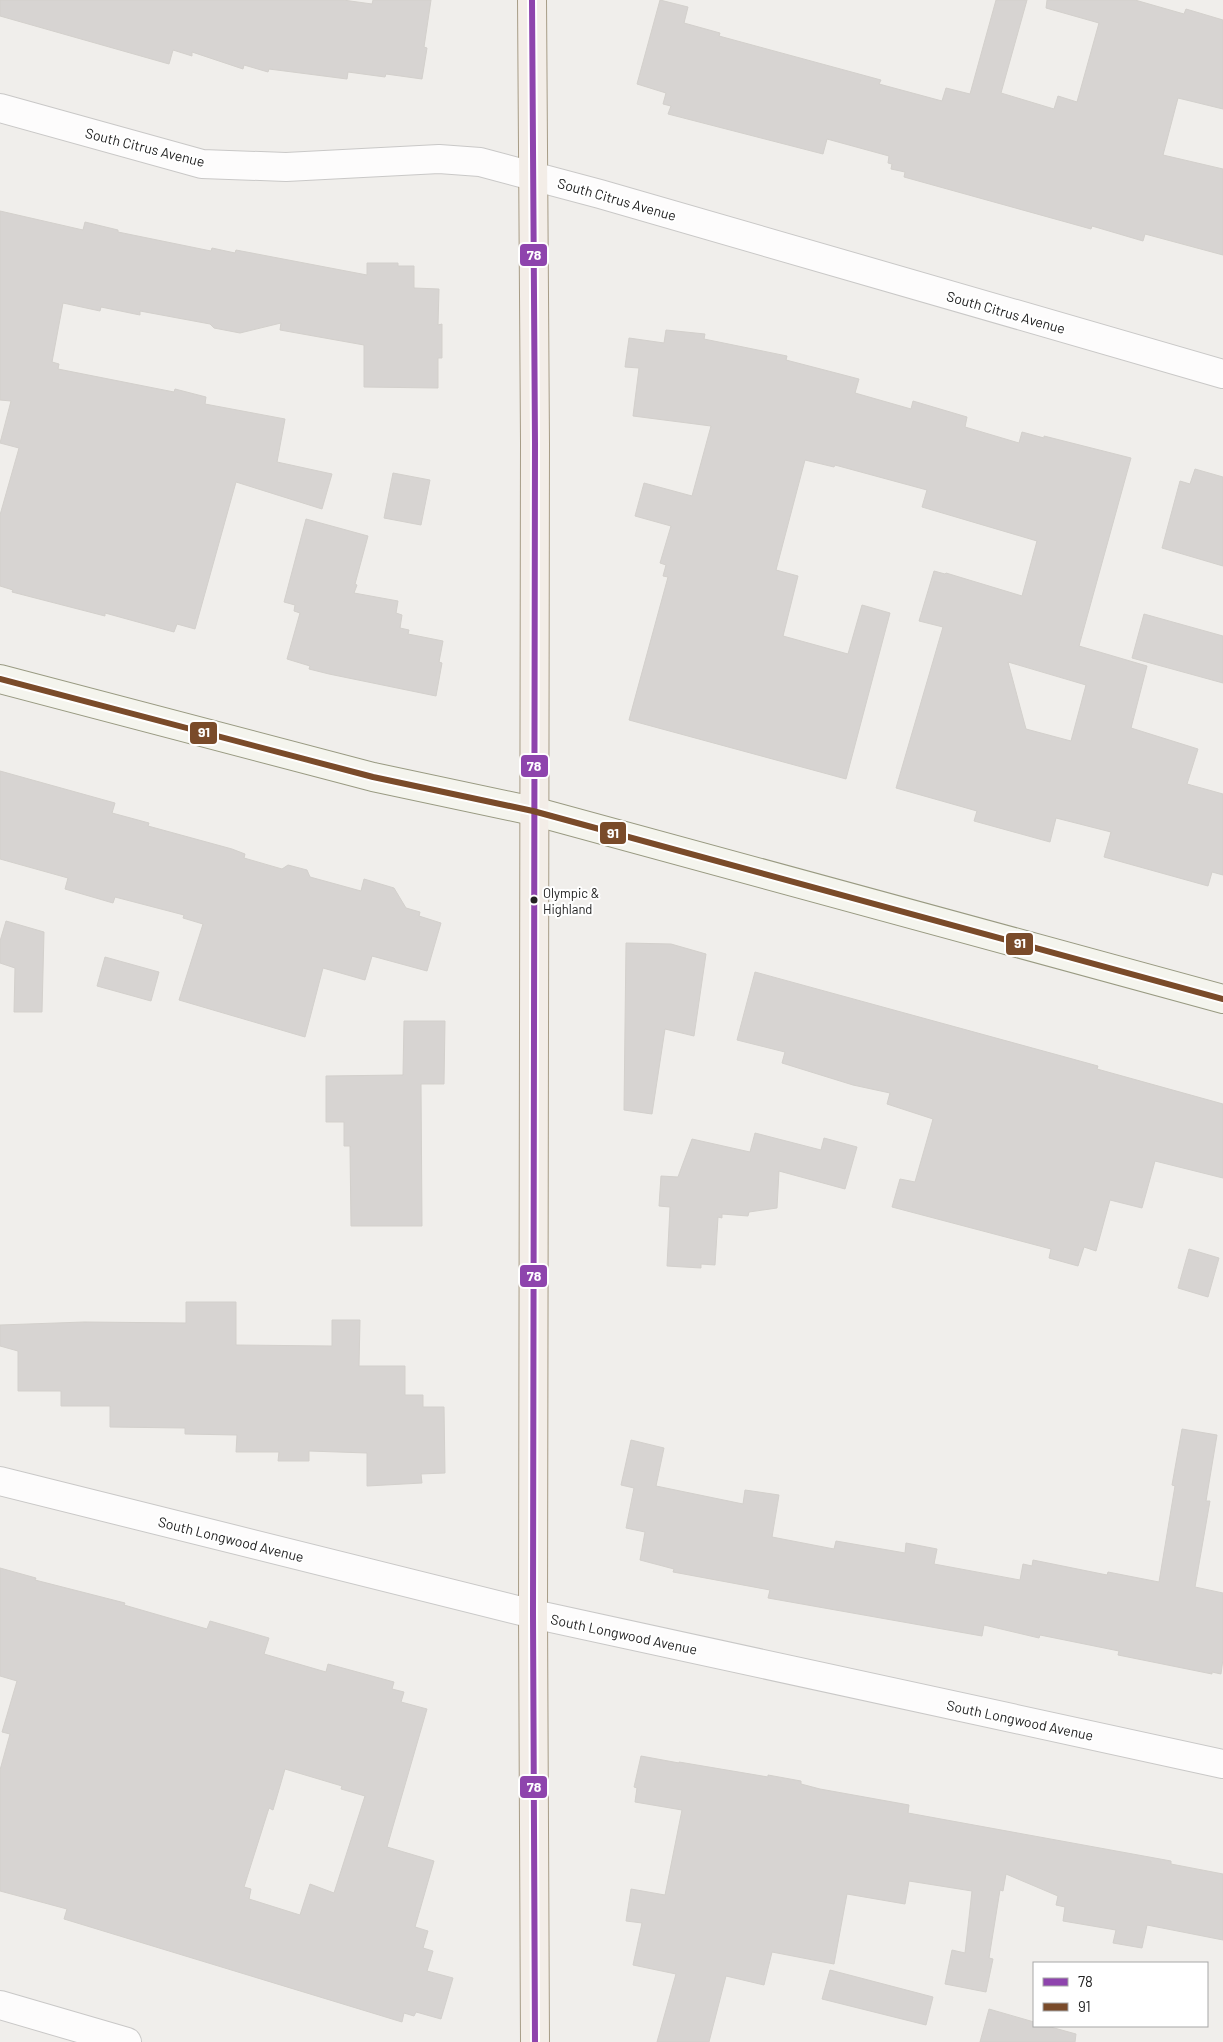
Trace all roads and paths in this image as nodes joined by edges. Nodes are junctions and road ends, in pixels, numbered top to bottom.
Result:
1 (532, 0) edge
2 (0, 108) edge
3 (534, 176) junction
4 (1223, 374) edge
5 (0, 679) edge
6 (534, 810) junction
7 (1223, 999) edge
8 (0, 1481) edge
9 (533, 1614) junction
10 (1223, 1764) edge
11 (0, 2005) edge
12 (128, 2042) edge
13 (535, 2042) edge

1 - 3 main road
2 - 3 street, South Citrus Avenue
3 - 4 street, South Citrus Avenue
3 - 6 main road
5 - 6 main road
6 - 7 main road
6 - 9 main road
8 - 9 street, South Longwood Avenue
9 - 10 street, South Longwood Avenue
9 - 13 main road
11 - 12 street

